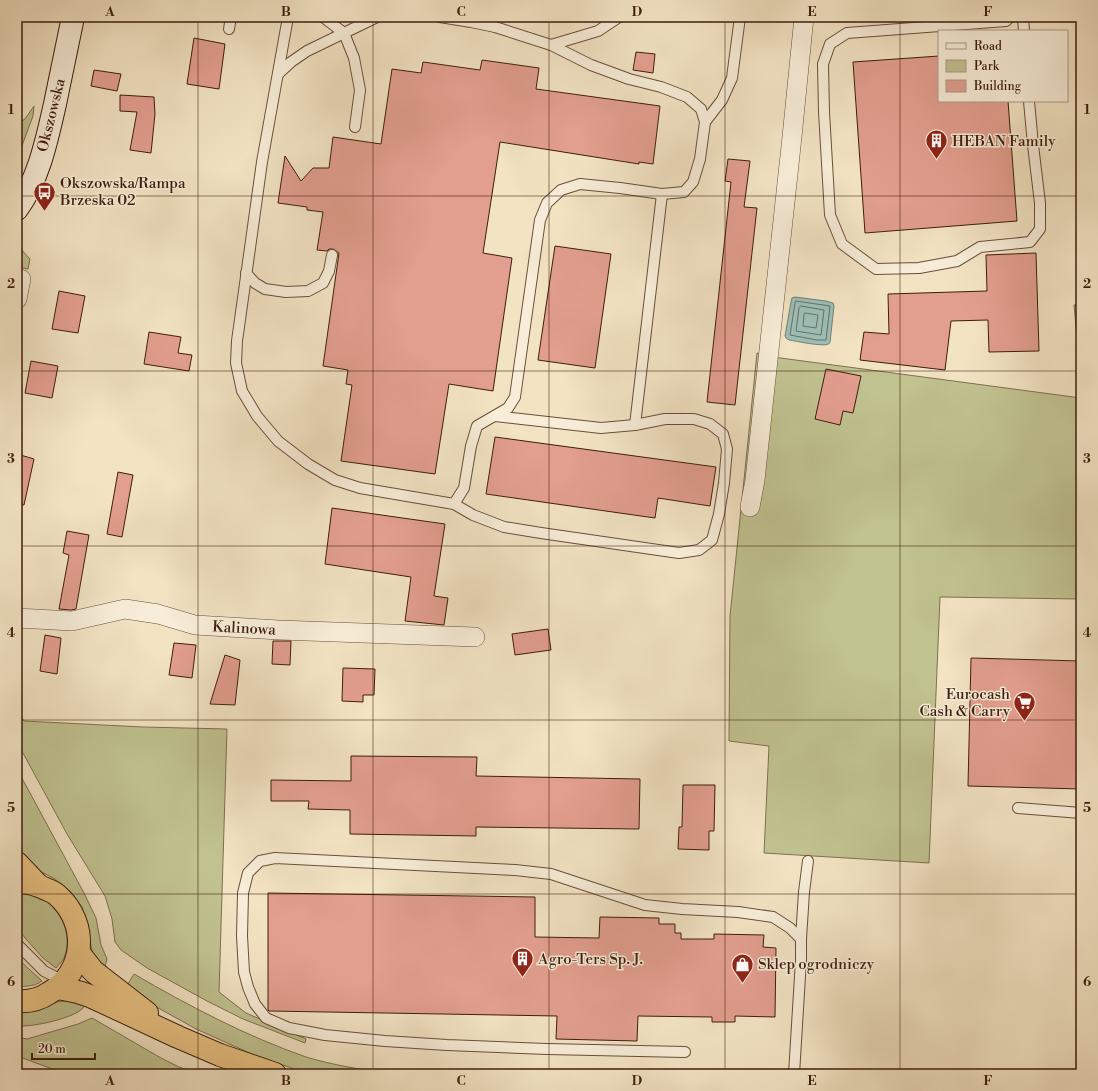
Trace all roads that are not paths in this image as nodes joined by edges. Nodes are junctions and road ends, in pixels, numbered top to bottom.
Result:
1 (73, 17) edge
2 (231, 17) edge
3 (288, 17) edge
4 (323, 17) edge
5 (377, 17) edge
6 (440, 17) edge
7 (619, 17) edge
8 (740, 17) edge
9 (804, 17) edge
10 (1010, 17) edge
11 (1023, 17) edge
12 (229, 29) dead end
13 (1024, 30) edge
14 (344, 32) junction
15 (551, 45) junction
16 (278, 74) junction
17 (1030, 102) edge
18 (705, 122) junction
19 (355, 127) dead end
20 (662, 194) junction
21 (17, 209) edge
22 (332, 255) dead end
23 (246, 273) junction
24 (21, 278) dead end
25 (17, 299) edge
26 (495, 416) junction
27 (635, 425) junction
28 (454, 504) junction
29 (750, 507) dead end
30 (17, 618) edge
31 (475, 638) dead end
32 (1018, 808) dead end
33 (1081, 813) edge
34 (808, 861) dead end
35 (17, 863) edge
36 (27, 883) edge
37 (801, 939) junction
38 (17, 944) edge
39 (79, 953) junction
40 (61, 985) junction
41 (17, 1000) edge
42 (178, 1037) junction
43 (685, 1052) dead end
44 (275, 1074) edge
45 (794, 1074) edge

1 - 21 main road, Okszowska
2 - 12 lane
3 - 16 lane
4 - 14 lane
5 - 14 lane
6 - 15 lane
7 - 15 lane
8 - 18 lane
9 - 29 street
10 - 17 lane
11 - 13 lane
14 - 16 lane
14 - 19 lane
15 - 18 lane
16 - 23 lane
18 - 20 lane
20 - 26 lane
20 - 27 lane
22 - 23 lane
23 - 28 lane
24 - 25 street
26 - 27 lane
26 - 28 lane
27 - 28 lane
30 - 31 street, Kalinowa
32 - 33 lane
34 - 37 lane
35 - 36 highway
36 - 39 highway
37 - 43 lane
37 - 45 lane
38 - 40 lane
39 - 40 highway
39 - 42 highway
40 - 41 highway
40 - 42 highway
42 - 44 highway

